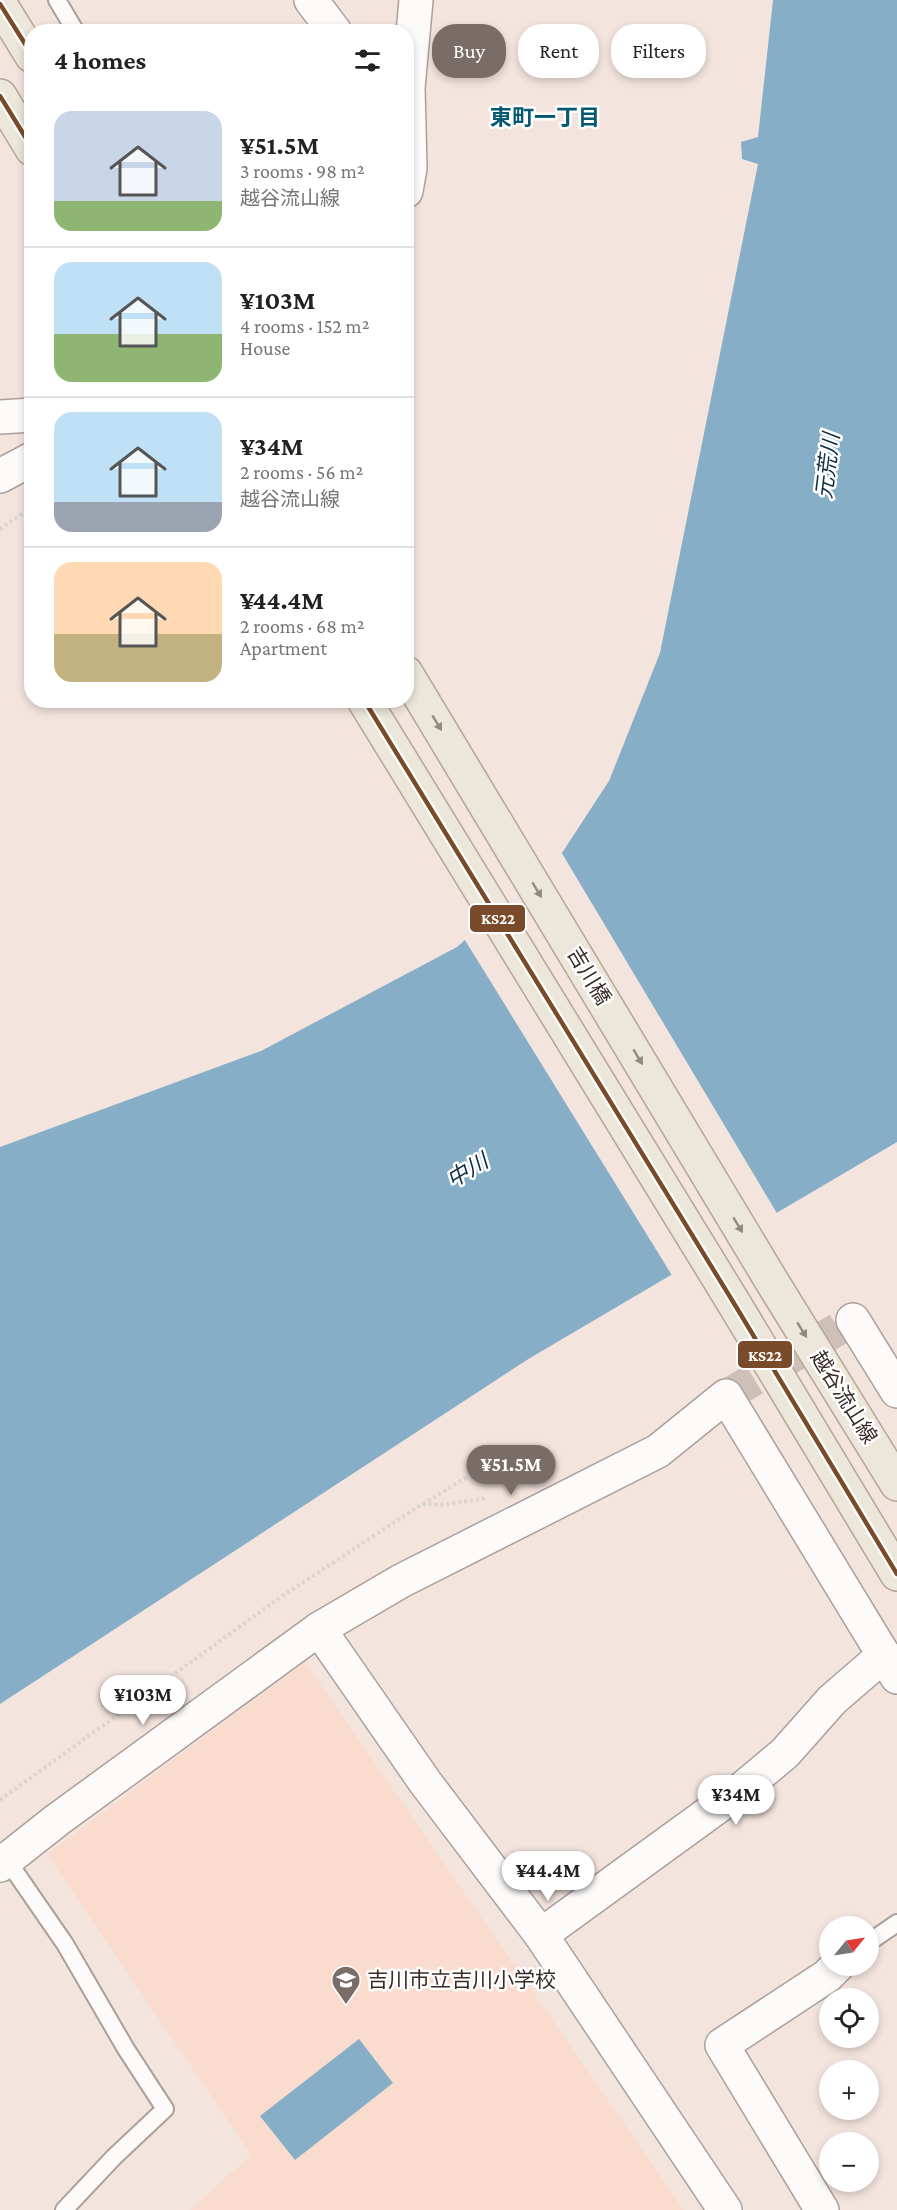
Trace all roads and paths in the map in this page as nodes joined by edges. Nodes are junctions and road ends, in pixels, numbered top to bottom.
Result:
1 (57, 0) edge
2 (311, 0) edge
3 (416, 0) edge
4 (0, 4) edge
5 (71, 24) edge
6 (329, 24) edge
7 (414, 24) edge
8 (24, 43) edge
9 (0, 96) edge
10 (24, 135) edge
11 (24, 415) edge
12 (0, 417) edge
13 (24, 463) edge
14 (0, 476) edge
15 (24, 512) edge
16 (0, 529) edge
17 (414, 686) edge
18 (369, 708) edge
19 (771, 1280) joint
20 (853, 1320) dead end
21 (897, 1391) edge
22 (467, 1477) dead end
23 (897, 1484) edge
24 (423, 1504) dead end
25 (897, 1574) edge
26 (319, 1629) junction
27 (890, 1666) edge
28 (3, 1863) edge
29 (897, 1923) edge
30 (541, 1935) junction
31 (879, 1935) edge
32 (827, 1976) edge
33 (64, 2210) edge
34 (725, 2210) edge
35 (822, 2210) edge

1 - 5 lane
2 - 6 street
3 - 7 street
4 - 8 main road
9 - 10 main road
11 - 12 street
13 - 14 street
15 - 16 path
17 -> 19 main road, 吉川橋
18 - 25 main road
19 -> 23 main road, 越谷流山線
20 - 21 street
22 - 24 path
26 - 27 street
26 - 28 street
26 - 30 street
27 - 30 street
28 - 33 lane
29 - 31 lane
30 - 34 street
32 - 35 street

